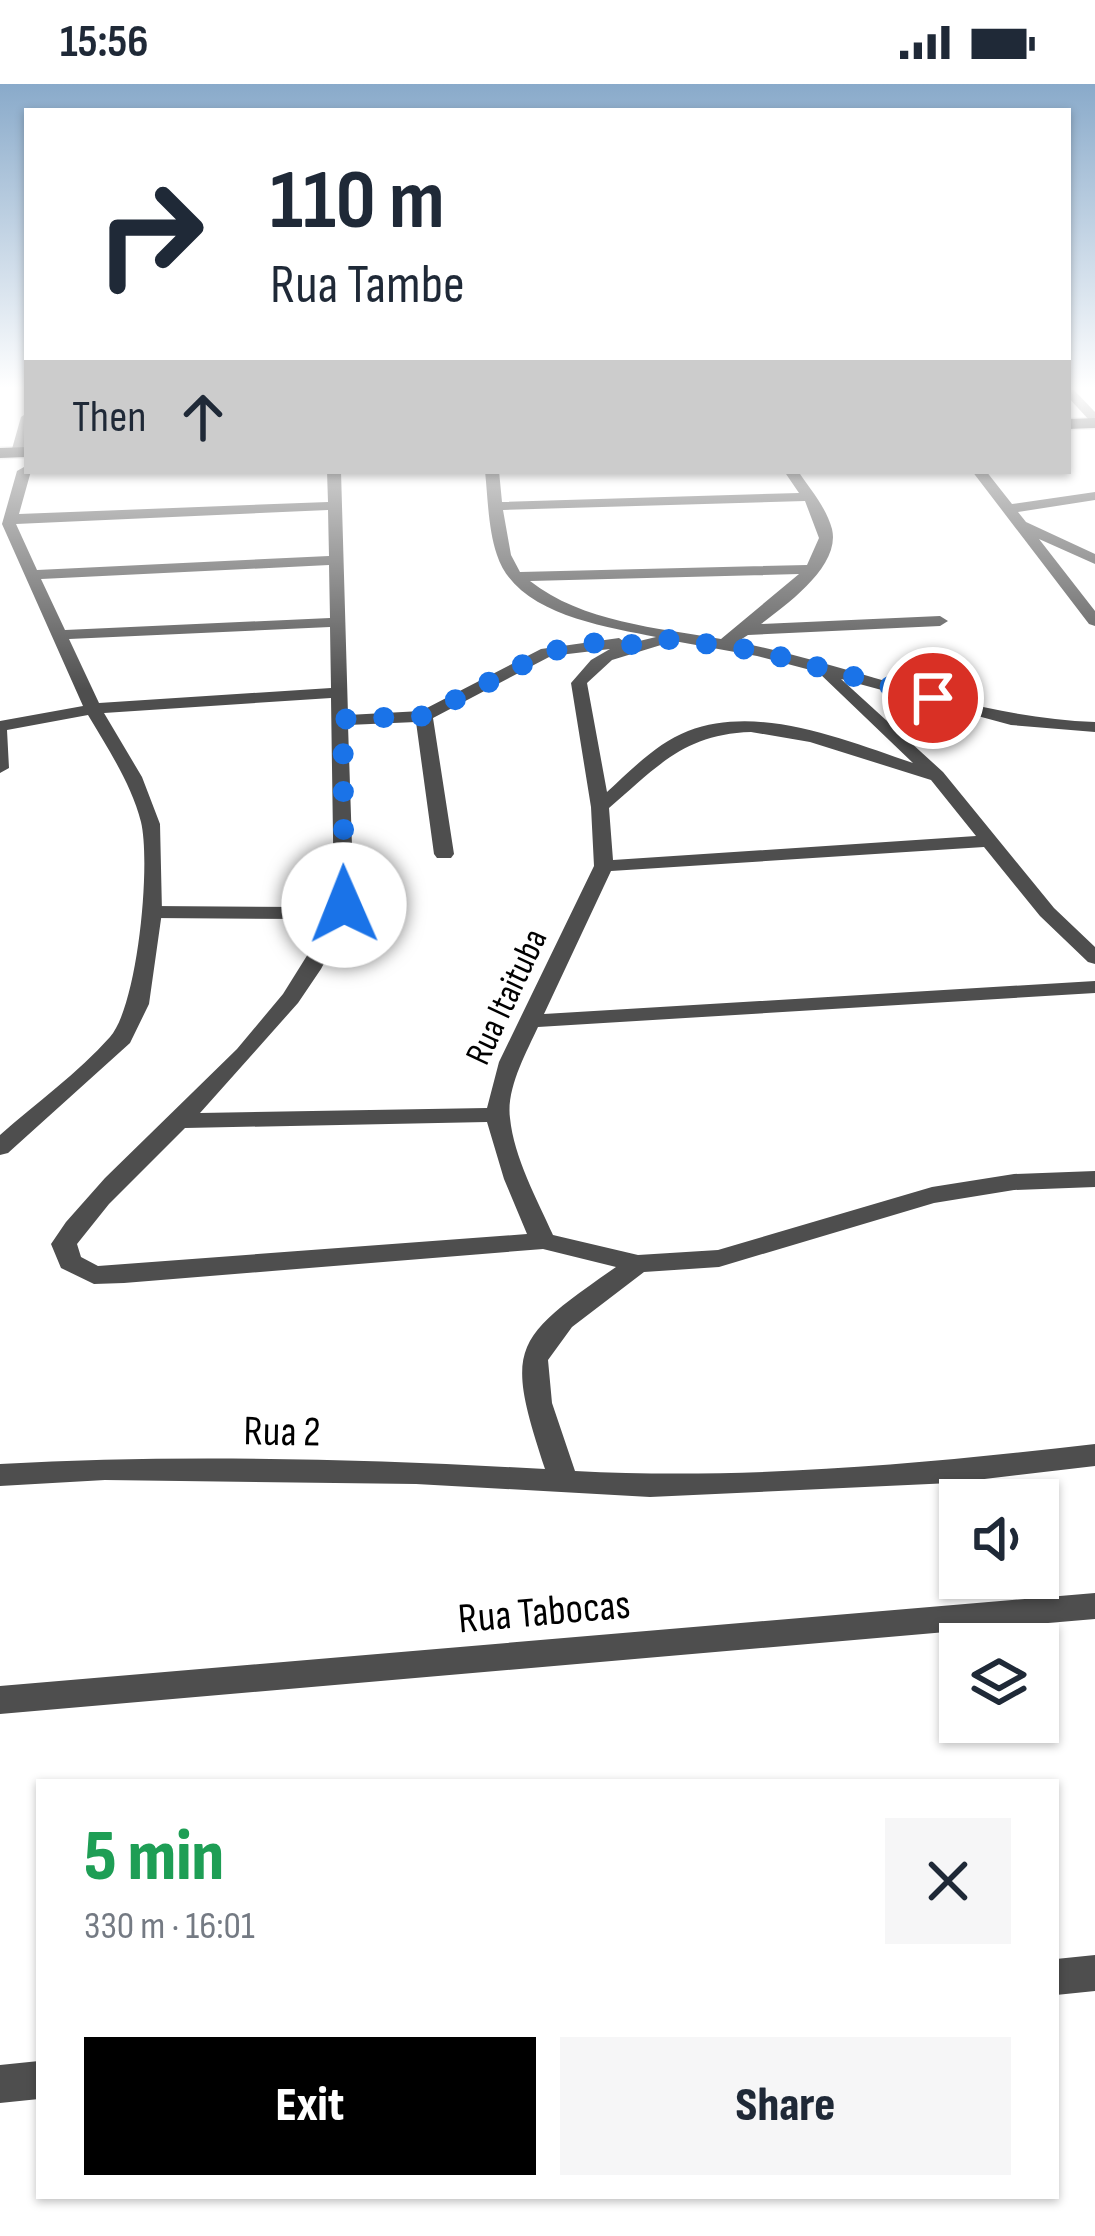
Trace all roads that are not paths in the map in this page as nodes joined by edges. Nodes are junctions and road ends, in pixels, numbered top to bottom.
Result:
1 (12, 490) edge
2 (335, 490) edge
3 (495, 490) edge
4 (803, 490) edge
5 (993, 490) edge
6 (1095, 496) edge
7 (807, 497) junction
8 (335, 506) junction
9 (497, 506) junction
10 (1007, 509) junction
11 (1020, 524) junction
12 (7, 525) edge
13 (337, 560) junction
14 (1095, 560) edge
15 (812, 569) junction
16 (34, 574) junction
17 (516, 577) junction
18 (940, 621) dead end
19 (1095, 621) edge
20 (337, 622) junction
21 (744, 630) junction
22 (63, 635) junction
23 (672, 639) junction
24 (640, 645) junction
25 (723, 645) junction
26 (819, 668) junction
27 (340, 692) junction
28 (93, 709) junction
29 (424, 716) junction
30 (343, 719) junction
31 (1095, 727) edge
32 (0, 730) edge
33 (0, 768) edge
34 (937, 776) junction
35 (599, 807) junction
36 (990, 841) junction
37 (444, 854) dead end
38 (604, 866) junction
39 (344, 905) junction
40 (152, 912) junction
41 (1095, 958) edge
42 (1095, 987) edge
43 (533, 1021) junction
44 (497, 1115) junction
45 (179, 1121) junction
46 (0, 1148) edge
47 (1095, 1179) edge
48 (543, 1241) junction
49 (638, 1264) junction
50 (1095, 1455) edge
51 (0, 1474) edge
52 (563, 1480) junction
53 (1095, 1606) edge
54 (0, 1700) edge
55 (1095, 1973) edge
56 (1059, 1977) edge
57 (36, 2080) edge
58 (0, 2084) edge

1 - 12 street
2 - 8 street
3 - 9 street
4 - 7 street
5 - 10 street
6 - 10 street
7 - 9 street
7 - 15 street
8 - 12 street
8 - 13 street
9 - 17 street
10 - 11 street
11 - 14 street
11 - 19 street
12 - 16 street
13 - 16 street
13 - 20 street
15 - 17 street
15 - 21 street
16 - 22 street
17 - 23 street
18 - 21 street
20 - 22 street
20 - 27 street
21 - 25 street
22 - 28 street
23 - 24 street, Rua Itaituba
23 - 25 street
24 - 29 street
24 - 35 street, Rua Itaituba
25 - 26 street
26 - 31 street
26 - 34 street
27 - 28 street
27 - 30 street
28 - 32 street
28 - 40 street
29 - 30 street
29 - 37 street
30 - 39 street
32 - 33 street
34 - 35 street
34 - 36 street
35 - 38 street, Rua Itaituba
36 - 38 street
36 - 41 street
38 - 43 street, Rua Itaituba
39 - 40 lane
39 - 45 street
40 - 46 street
42 - 43 street
43 - 44 street, Rua Itaituba
44 - 45 street
44 - 48 street, Rua Itaituba
45 - 48 street
47 - 49 street
48 - 49 street
49 - 52 street
50 - 52 street, Rua 2
51 - 52 street, Rua 2
53 - 54 street, Rua Tabocas
55 - 56 street
57 - 58 street

